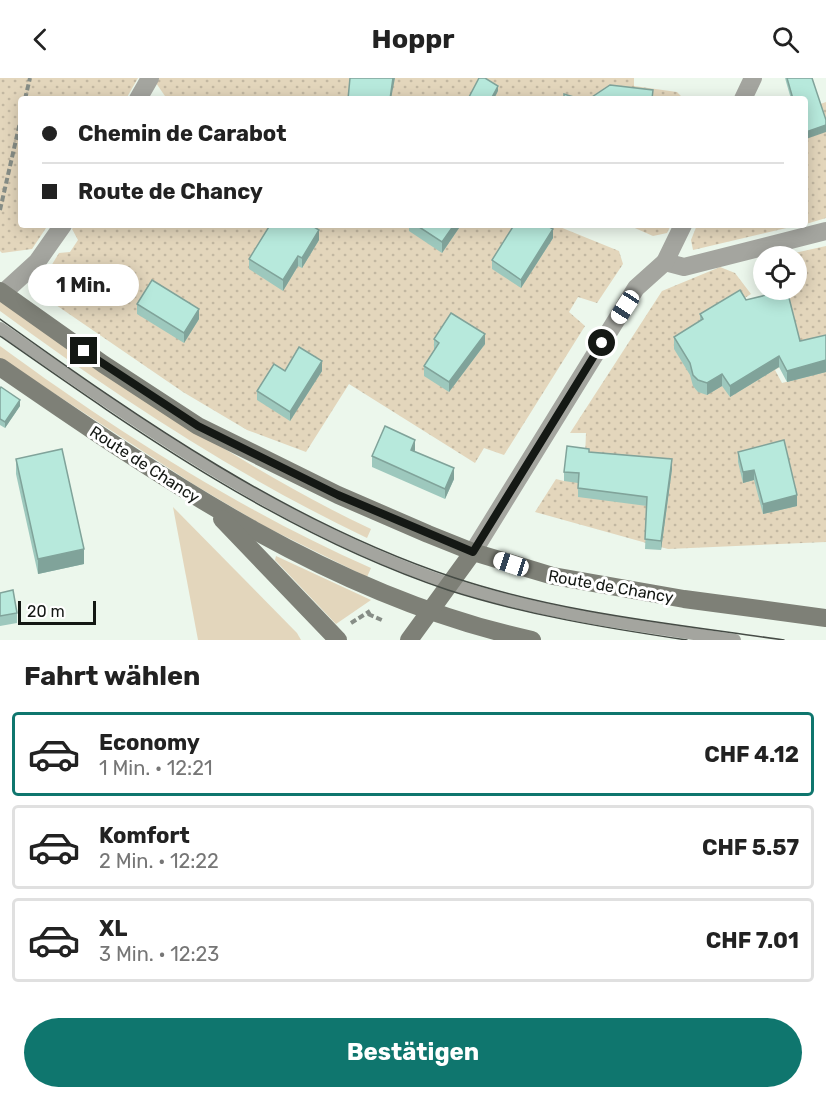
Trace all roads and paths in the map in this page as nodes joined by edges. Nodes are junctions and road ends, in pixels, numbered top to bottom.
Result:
1 (30, 78) edge
2 (150, 78) edge
3 (753, 78) edge
4 (26, 96) edge
5 (140, 96) edge
6 (744, 96) edge
7 (18, 131) edge
8 (0, 210) edge
9 (61, 228) edge
10 (682, 228) edge
11 (826, 231) edge
12 (665, 262) junction
13 (1, 292) edge
14 (0, 328) edge
15 (0, 367) edge
16 (206, 503) junction
17 (473, 552) junction
18 (452, 584) junction
19 (374, 609) dead end
20 (433, 611) junction
21 (367, 614) junction
22 (826, 618) edge
23 (384, 621) dead end
24 (341, 634) edge
25 (410, 640) edge
26 (532, 640) edge
27 (735, 640) edge

1 - 4 path
2 - 5 street
3 - 6 street
7 - 8 path
9 - 13 street
10 - 12 street
11 - 12 street
12 - 17 street
13 - 17 main road, Route de Chancy
14 - 18 lane
15 - 16 main road, Route de Chancy
16 - 20 main road, Route de Chancy
16 - 24 main road
17 - 18 main road
17 - 22 main road, Route de Chancy
18 - 20 main road
18 - 27 lane
19 - 21 path
20 - 25 main road
20 - 26 main road, Route de Chancy
21 - 23 path
21 - 24 path

